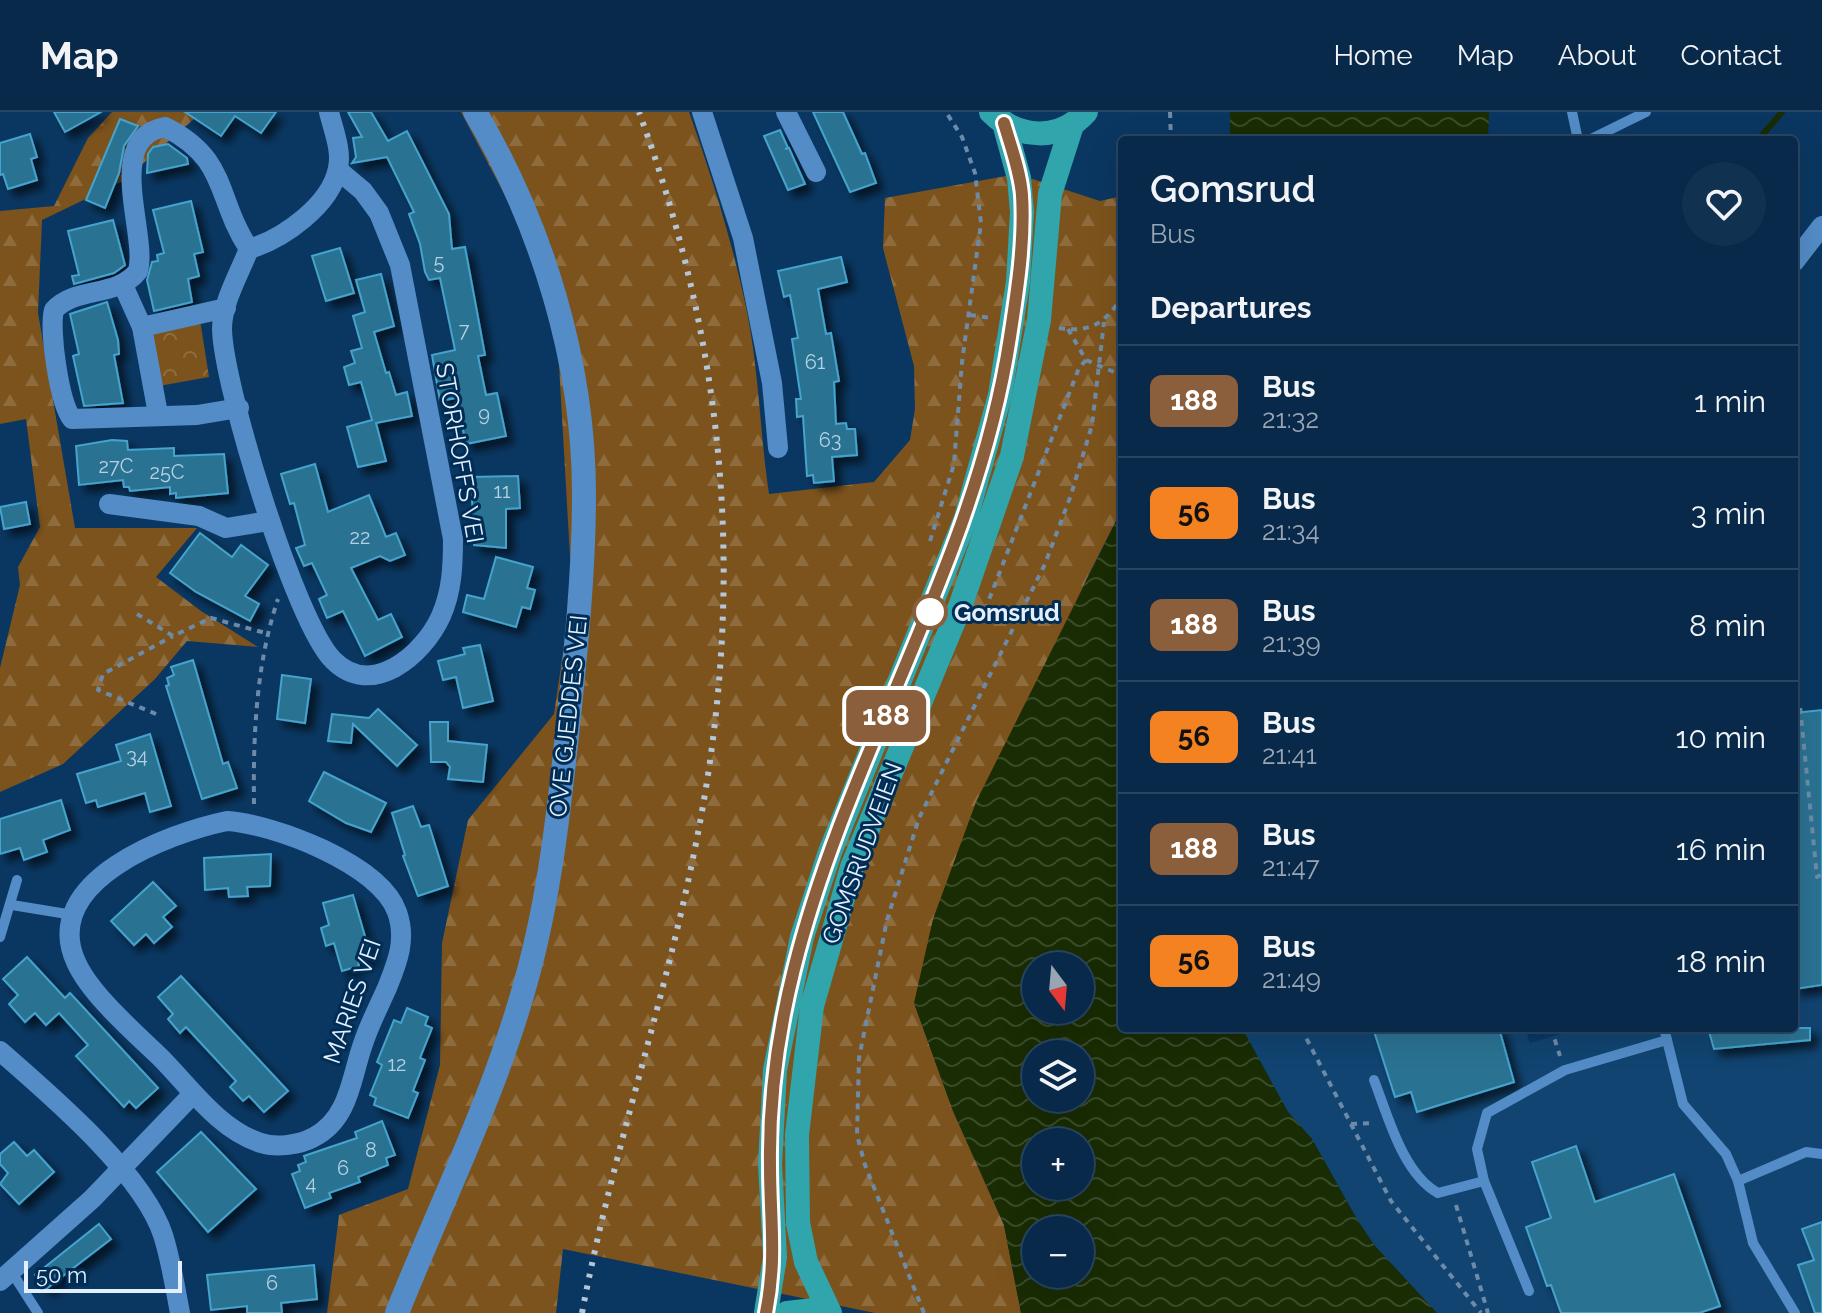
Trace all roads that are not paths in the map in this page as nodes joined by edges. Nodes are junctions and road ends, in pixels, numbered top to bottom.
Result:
1 (329, 112) edge
2 (475, 112) edge
3 (702, 112) edge
4 (786, 112) edge
5 (1572, 112) edge
6 (1646, 112) edge
7 (997, 118) edge
8 (1079, 118) edge
9 (1577, 136) edge
10 (1597, 136) edge
11 (338, 170) junction
12 (816, 172) dead end
13 (1822, 226) edge
14 (249, 249) junction
15 (1798, 257) edge
16 (123, 285) junction
17 (226, 308) junction
18 (142, 327) junction
19 (239, 408) junction
20 (158, 414) junction
21 (778, 448) dead end
22 (109, 504) dead end
23 (269, 521) junction
24 (17, 880) dead end
25 (12, 905) junction
26 (73, 915) junction
27 (0, 937) edge
28 (1665, 1032) edge
29 (1667, 1040) junction
30 (0, 1051) edge
31 (1374, 1080) dead end
32 (193, 1094) junction
33 (1822, 1154) edge
34 (121, 1169) junction
35 (1484, 1181) junction
36 (1738, 1181) junction
37 (6, 1276) edge
38 (1529, 1291) dead end
39 (38, 1313) edge
40 (180, 1313) edge
41 (397, 1313) edge
42 (766, 1313) edge
43 (787, 1313) edge
44 (829, 1313) edge
45 (1795, 1313) edge

1 - 11 street
2 - 41 street, OVE GJEDDES VEI
3 - 21 street
4 - 12 street
5 - 9 lane
6 - 10 lane
7 - 8 highway
7 - 42 highway, GOMSRUDVEIEN
8 - 44 highway, GOMSRUDVEIEN
11 - 14 street
11 - 23 street, STORHOFFS VEI
13 - 15 street
14 - 16 street
14 - 17 street, STORHOFFS VEI
16 - 18 street
16 - 20 street
17 - 18 street
17 - 19 street, STORHOFFS VEI
18 - 20 street
19 - 20 street
19 - 23 street, STORHOFFS VEI
22 - 23 street
24 - 25 lane
25 - 26 lane
25 - 27 lane
26 - 32 street, MARIES VEI
26 - 32 street, MARIES VEI
28 - 29 lane
29 - 35 lane
29 - 36 lane
30 - 34 street
31 - 35 lane
32 - 34 street
33 - 36 lane
34 - 37 street
34 - 40 street
35 - 38 lane
36 - 45 lane
37 - 39 lane
43 - 44 highway

